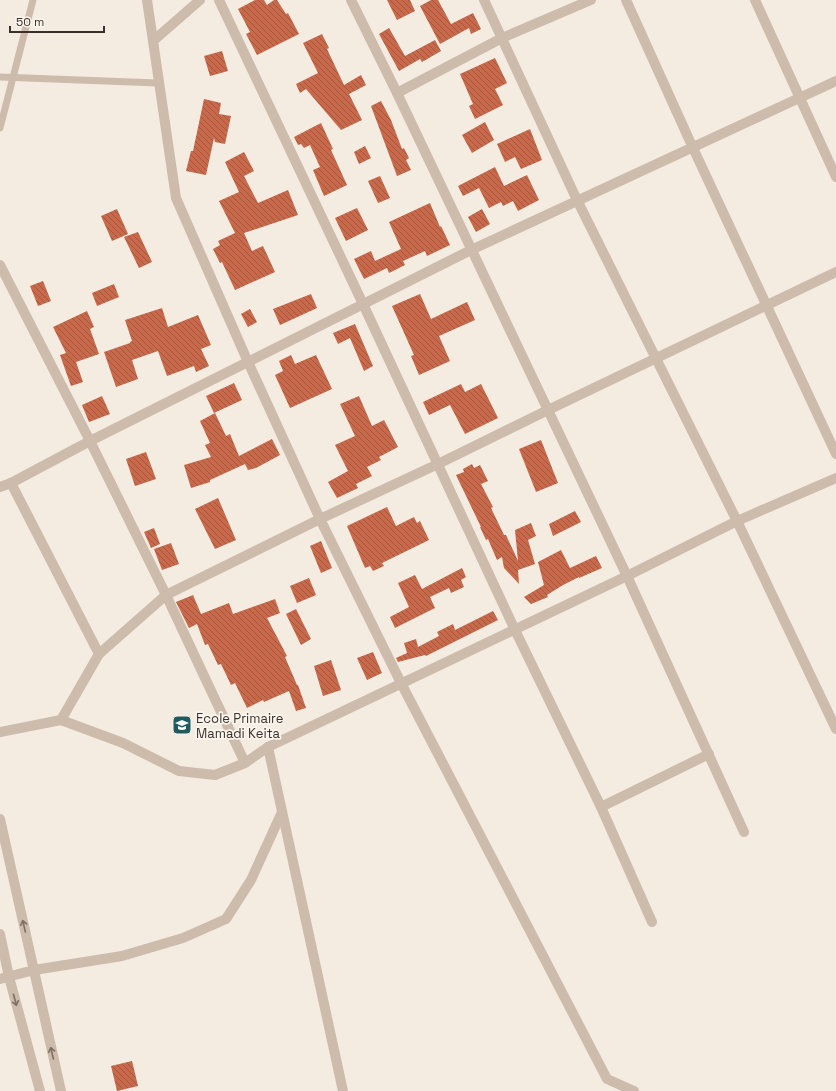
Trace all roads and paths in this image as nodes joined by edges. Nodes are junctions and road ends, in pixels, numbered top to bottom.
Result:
1 (33, 0) edge
2 (147, 0) edge
3 (200, 0) edge
4 (219, 0) edge
5 (351, 0) edge
6 (484, 0) edge
7 (591, 0) edge
8 (626, 0) edge
9 (755, 0) edge
10 (502, 38) junction
11 (153, 41) junction
12 (0, 77) edge
13 (13, 77) junction
14 (836, 81) edge
15 (158, 83) junction
16 (397, 93) junction
17 (799, 99) junction
18 (0, 128) edge
19 (693, 148) junction
20 (836, 177) edge
21 (577, 200) junction
22 (471, 250) junction
23 (0, 264) edge
24 (836, 272) edge
25 (364, 304) junction
26 (765, 305) junction
27 (655, 359) junction
28 (248, 362) junction
29 (548, 410) junction
30 (90, 441) junction
31 (836, 454) edge
32 (438, 464) junction
33 (836, 478) edge
34 (11, 483) junction
35 (0, 486) edge
36 (320, 519) junction
37 (737, 521) junction
38 (627, 576) junction
39 (166, 595) junction
40 (514, 630) junction
41 (99, 654) junction
42 (401, 684) junction
43 (61, 720) junction
44 (836, 729) edge
45 (0, 732) edge
46 (268, 747) junction
47 (709, 754) junction
48 (245, 762) junction
49 (601, 807) junction
50 (282, 812) junction
51 (0, 819) edge
52 (744, 832) dead end
53 (652, 922) dead end
54 (0, 934) edge
55 (34, 970) junction
56 (4, 978) edge
57 (40, 1091) edge
58 (61, 1091) edge
59 (343, 1091) edge
60 (634, 1091) edge

1 - 13 lane
2 - 11 street
3 - 11 street
4 - 25 street
5 - 16 street
6 - 10 street
7 - 10 street
8 - 19 street
9 - 17 street
10 - 16 street
10 - 21 street
11 - 15 street
12 - 13 lane
13 - 15 lane
13 - 18 lane
14 - 17 street
15 - 28 street
16 - 22 street
17 - 19 street
17 - 20 street
19 - 21 street
19 - 26 street
21 - 22 street
21 - 27 street
22 - 25 street
22 - 29 street
23 - 30 street
24 - 26 street
25 - 28 street
25 - 32 street
26 - 27 street
26 - 31 street
27 - 29 street
27 - 37 street
28 - 30 street
28 - 36 street
29 - 32 street
29 - 38 street
30 - 34 street
30 - 39 street
32 - 36 street
32 - 40 street
33 - 37 street
34 - 35 street
34 - 41 street
36 - 39 street
36 - 42 street
37 - 38 street
37 - 44 street
38 - 40 street
38 - 47 street
39 - 41 street
39 - 48 street
40 - 42 street
40 - 49 street
41 - 43 street
42 - 46 street
42 - 60 street
43 - 45 street
43 - 48 street
46 - 48 street
46 - 50 street
47 - 49 street
47 - 52 street
49 - 53 street
50 - 55 street
50 - 59 street
55 -> 51 street
54 - 56 street
55 - 56 street
58 -> 55 street
56 -> 57 street

